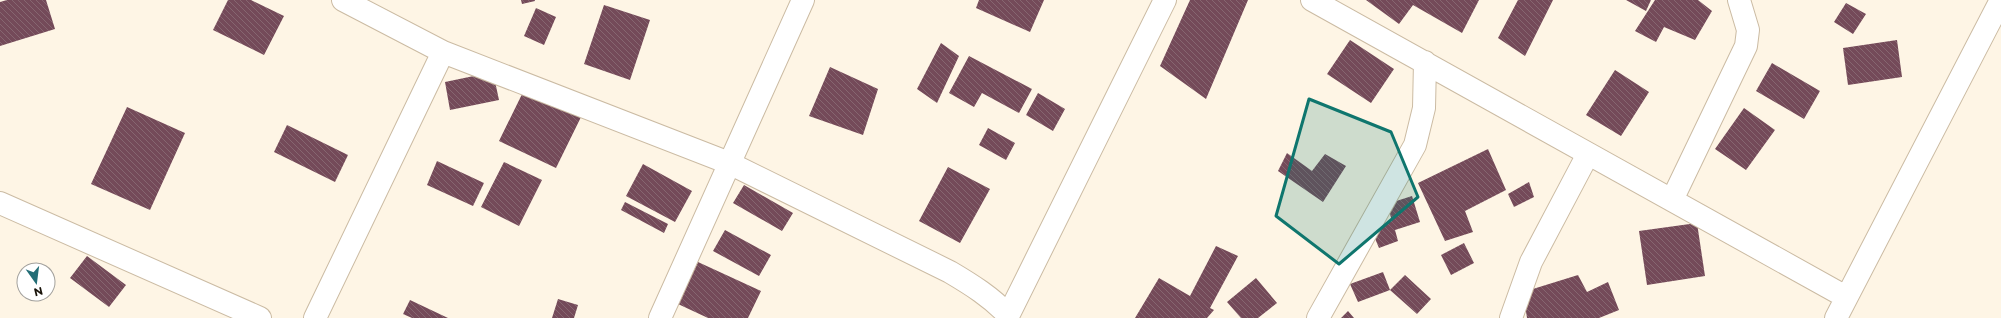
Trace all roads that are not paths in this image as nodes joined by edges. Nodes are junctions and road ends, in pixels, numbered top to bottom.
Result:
1 (343, 0) edge
2 (803, 0) edge
3 (1165, 0) edge
4 (1312, 0) edge
5 (1739, 0) edge
6 (2001, 0) edge
7 (443, 52) junction
8 (1425, 62) junction
9 (1588, 154) junction
10 (729, 163) junction
11 (1672, 200) junction
12 (0, 203) edge
13 (1846, 297) junction
14 (1007, 316) edge
15 (260, 318) edge
16 (315, 318) edge
17 (660, 318) edge
18 (1318, 318) edge
19 (1511, 318) edge
20 (1836, 318) edge

1 - 7 street
2 - 10 street
3 - 14 street
4 - 8 street
5 - 11 street
6 - 13 street
7 - 10 street
7 - 16 street
8 - 9 street
8 - 18 street
9 - 11 street
9 - 19 street
10 - 14 street
10 - 17 street
11 - 13 street
12 - 15 street
13 - 20 street

